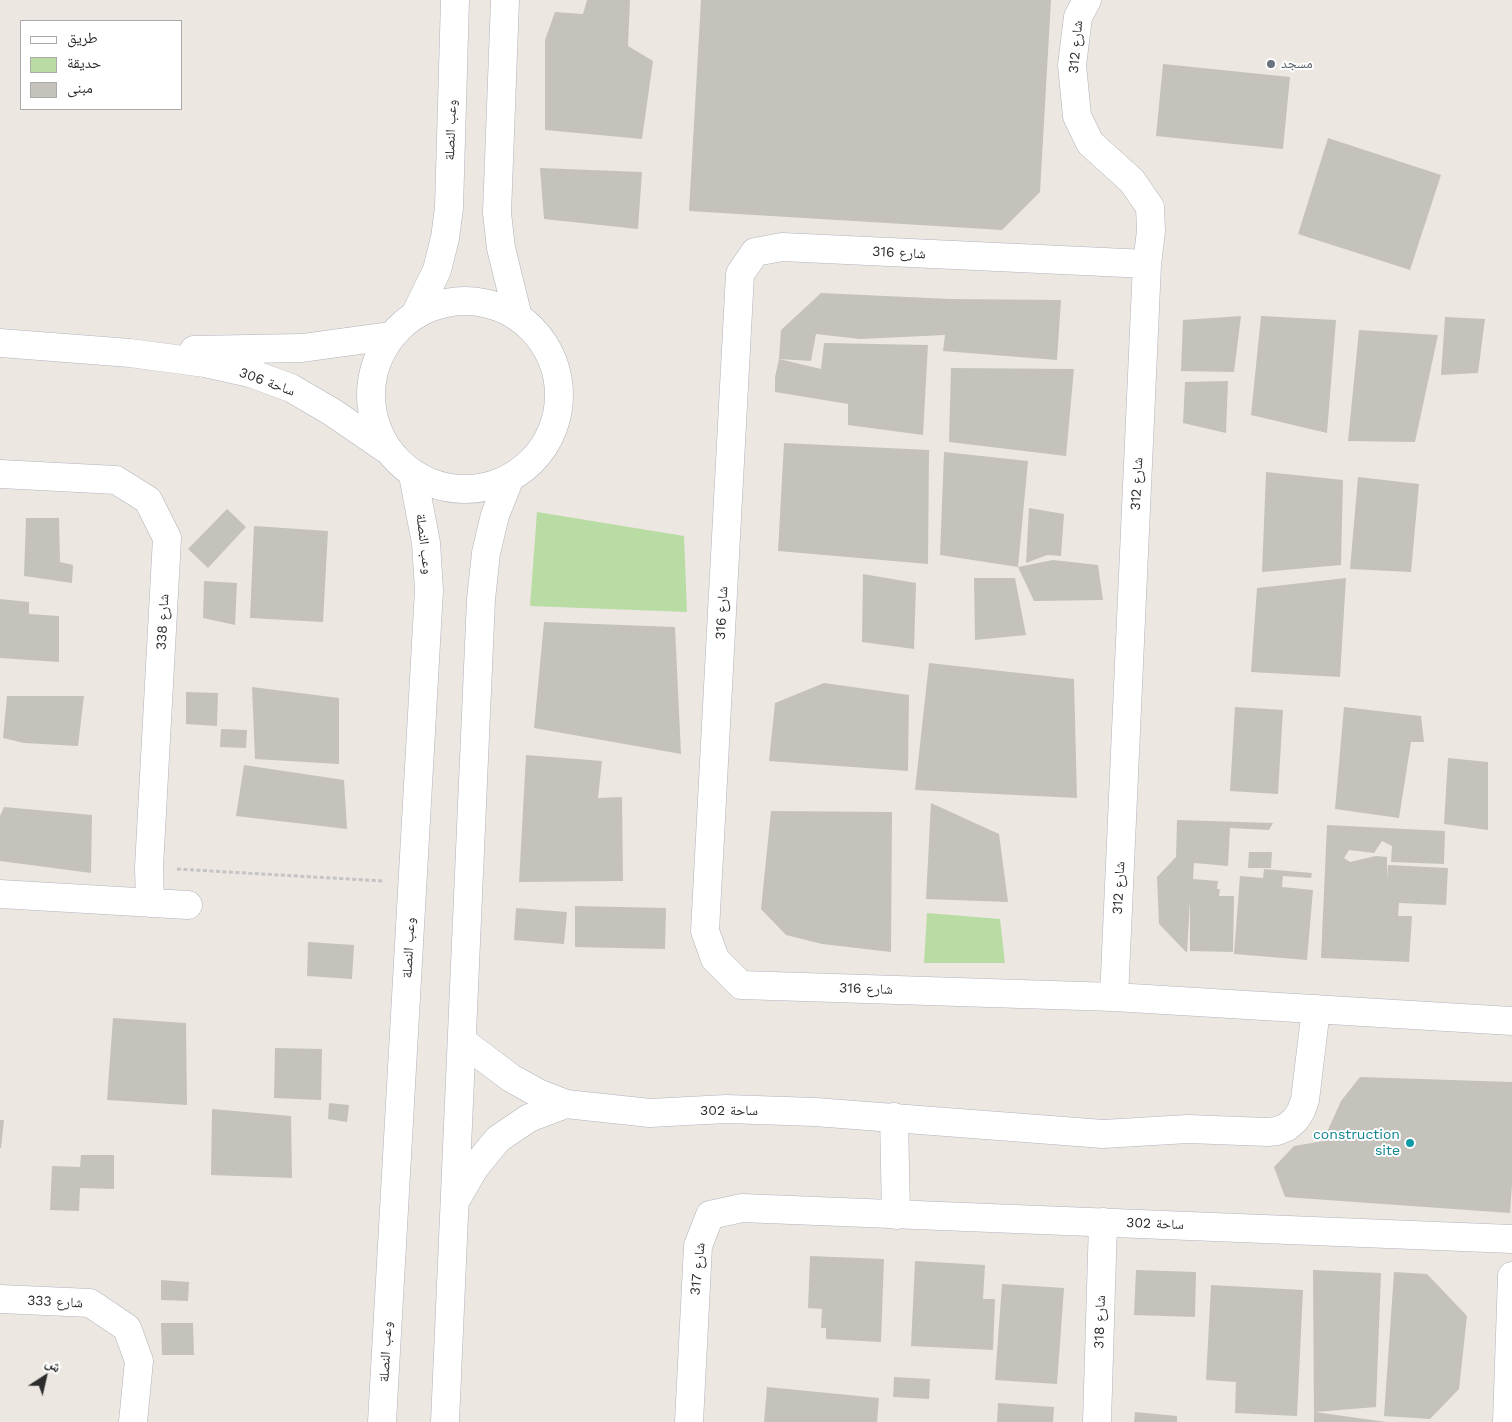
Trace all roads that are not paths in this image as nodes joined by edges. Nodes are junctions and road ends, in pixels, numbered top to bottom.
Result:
1 (455, 0) edge
2 (505, 0) edge
3 (1087, 0) edge
4 (1147, 264) junction
5 (416, 313) junction
6 (518, 317) junction
7 (390, 336) junction
8 (0, 343) edge
9 (130, 353) junction
10 (388, 451) junction
11 (0, 474) edge
12 (413, 475) junction
13 (509, 480) junction
14 (0, 894) edge
15 (150, 903) junction
16 (188, 906) dead end
17 (1114, 997) junction
18 (1316, 1009) junction
19 (1512, 1021) edge
20 (462, 1041) junction
21 (566, 1104) junction
22 (894, 1118) junction
23 (456, 1200) junction
24 (896, 1215) junction
25 (1103, 1222) junction
26 (1512, 1239) edge
27 (1512, 1276) edge
28 (0, 1299) edge
29 (133, 1422) edge
30 (382, 1422) edge
31 (445, 1422) edge
32 (689, 1422) edge
33 (1097, 1422) edge
34 (1507, 1422) edge

1 - 5 street, وعب النصلة
2 - 6 street
3 - 4 street, شارع 312
4 - 17 street, شارع 312
4 - 17 street, شارع 316
5 - 6 street
5 - 7 street
6 - 13 street
7 - 9 street, ساحة 306
7 - 10 street
8 - 9 street, ساحة 306
9 - 10 street, ساحة 306
10 - 12 street
11 - 15 street, شارع 338
12 - 13 street
12 - 30 street, وعب النصلة
13 - 20 street
14 - 15 street
15 - 16 street
17 - 18 street
18 - 19 street
18 - 22 street, ساحة 302
20 - 21 street, ساحة 302
20 - 23 street
21 - 22 street, ساحة 302
21 - 23 street, ساحة 302
22 - 24 street
23 - 31 street
24 - 25 street, ساحة 302
24 - 32 street, شارع 317
25 - 26 street, ساحة 302
25 - 33 street, شارع 318
27 - 34 street
28 - 29 street, شارع 333

